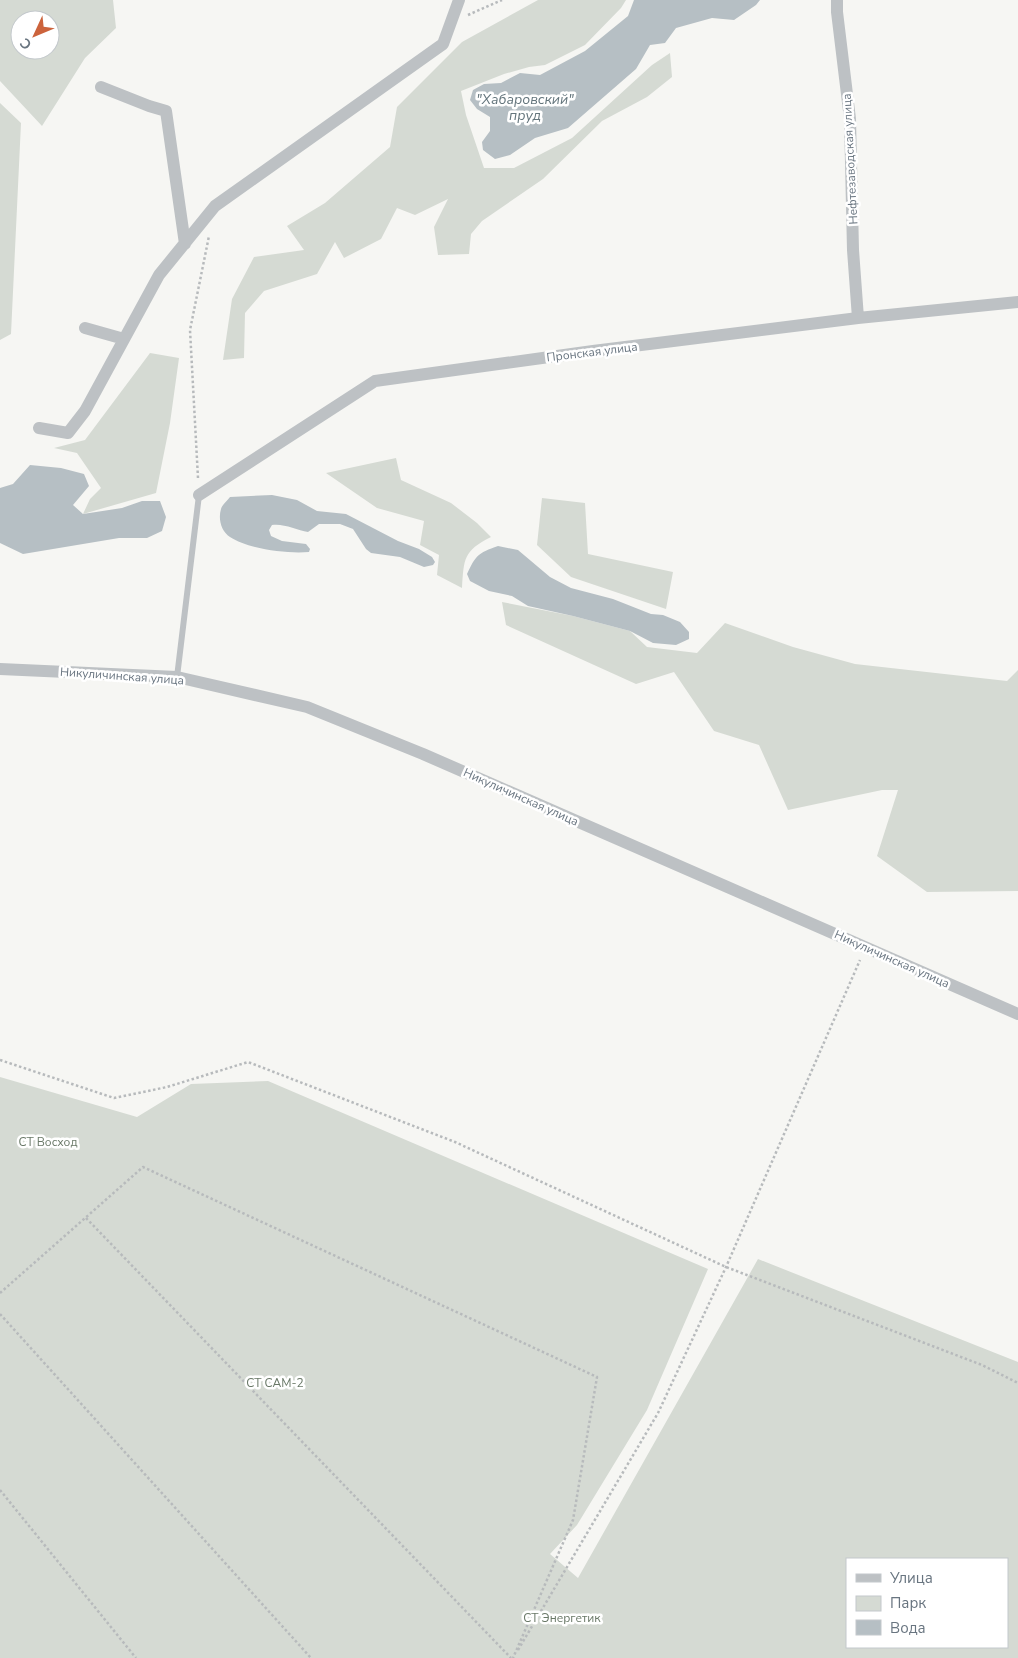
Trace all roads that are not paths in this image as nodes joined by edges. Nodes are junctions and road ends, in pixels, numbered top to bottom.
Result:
1 (459, 0) edge
2 (837, 0) edge
3 (101, 87) dead end
4 (185, 244) junction
5 (1018, 302) edge
6 (858, 318) junction
7 (85, 328) dead end
8 (124, 339) junction
9 (39, 428) dead end
10 (199, 495) joint
11 (0, 669) edge
12 (177, 677) junction
13 (1018, 1014) edge

1 - 4 street
2 - 6 street, Нефтезаводская улица
3 - 4 street
4 - 8 street
5 - 6 street, Пронская улица
6 - 10 street, Пронская улица
7 - 8 street
8 - 9 street
10 - 12 lane
11 - 12 street, Никуличинская улица
12 - 13 street, Никуличинская улица

